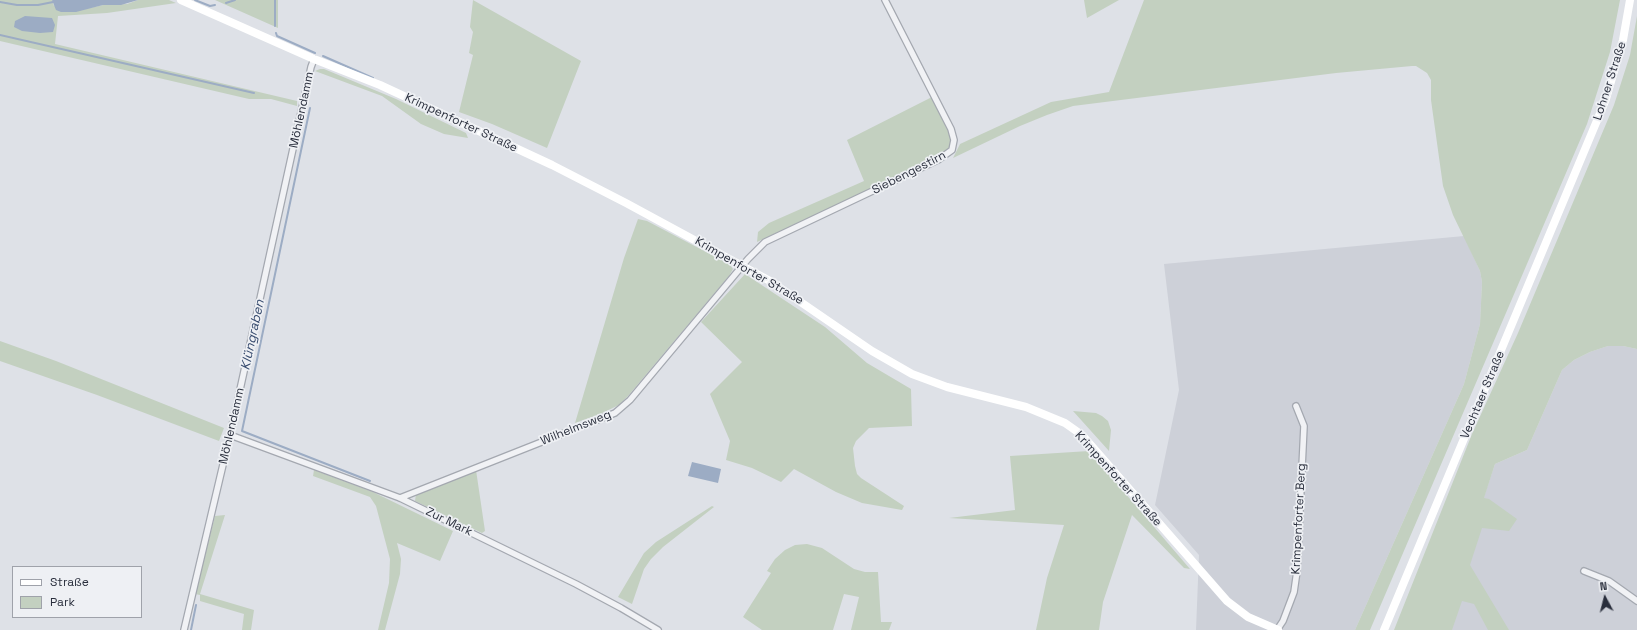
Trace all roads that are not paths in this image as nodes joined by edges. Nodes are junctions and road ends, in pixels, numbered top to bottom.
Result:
1 (181, 0) edge
2 (886, 0) edge
3 (1630, 0) edge
4 (314, 59) junction
5 (1582, 160) joint
6 (743, 266) junction
7 (1296, 406) dead end
8 (230, 435) junction
9 (400, 498) junction
10 (1584, 571) dead end
11 (1637, 601) edge
12 (184, 630) edge
13 (658, 630) edge
14 (1278, 630) edge
15 (1384, 630) edge

1 - 4 street, Krimpenforter Straße
2 - 6 street, Siebengestirn
3 - 5 street, Lohner Straße
4 - 6 street, Krimpenforter Straße
4 - 8 street, Möhlendamm
5 - 15 street, Vechtaer Straße
6 - 9 street, Wilhelmsweg
6 - 14 street, Krimpenforter Straße
7 - 14 street, Krimpenforter Berg
8 - 9 street, Zur Mark
8 - 12 street, Möhlendamm
9 - 13 street, Zur Mark
10 - 11 street

